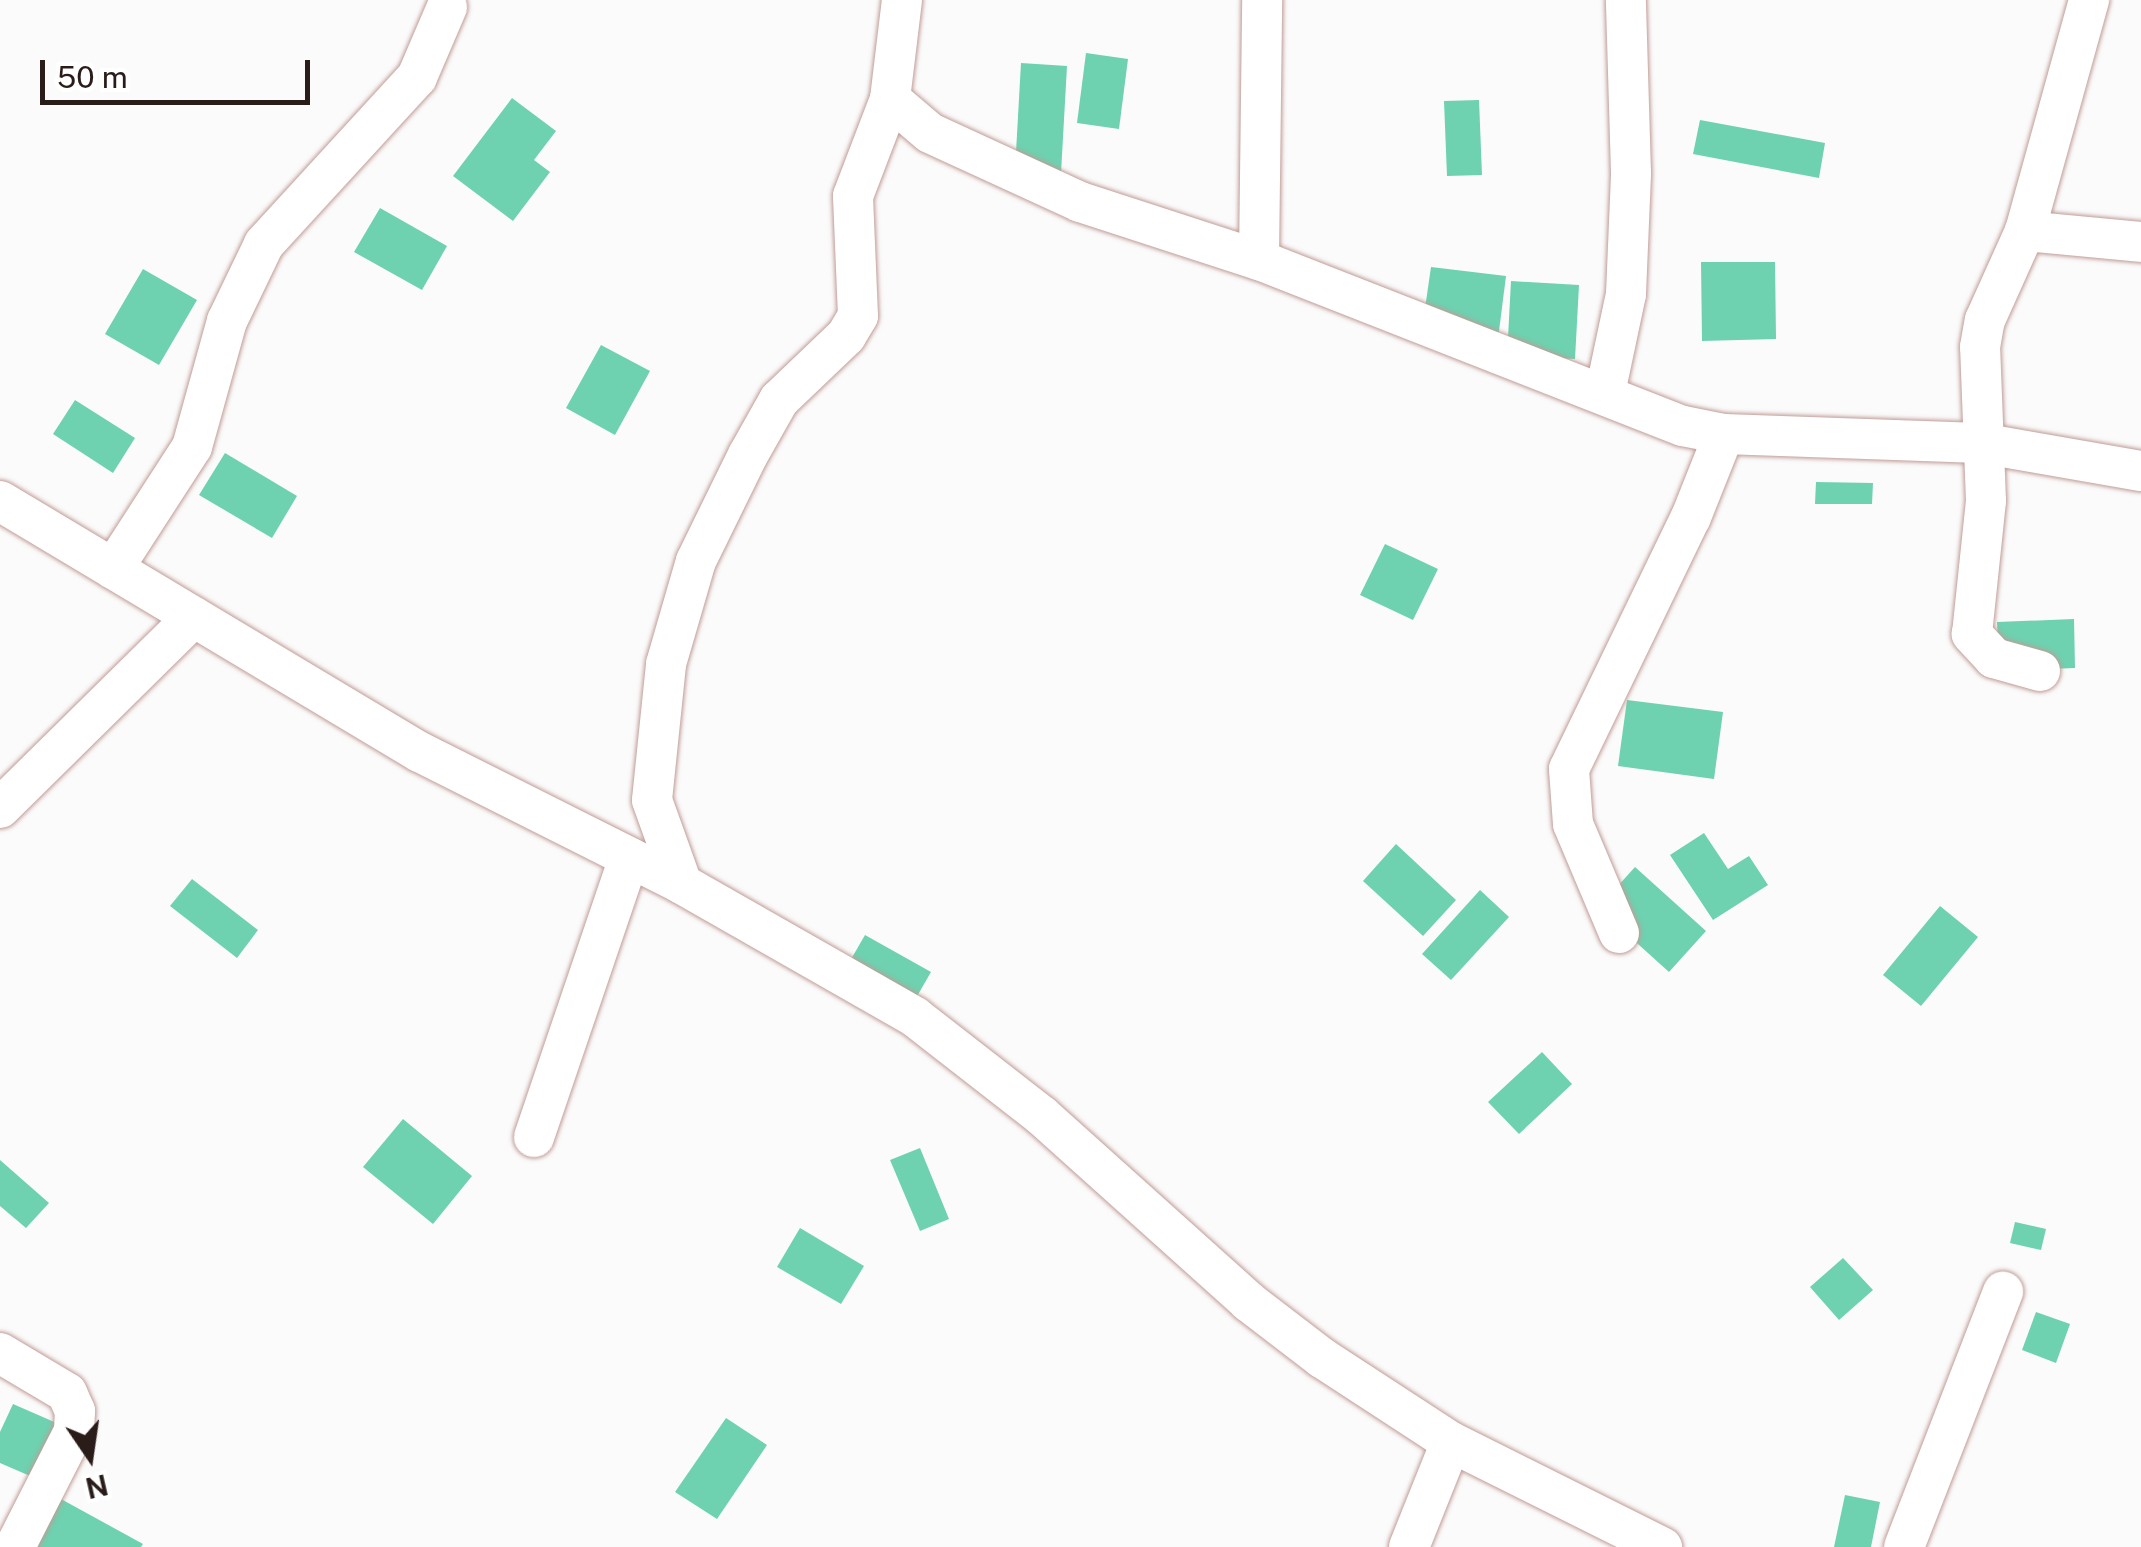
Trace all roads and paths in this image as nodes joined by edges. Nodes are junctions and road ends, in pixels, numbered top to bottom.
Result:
1 (902, 0) edge
2 (1262, 0) edge
3 (1626, 0) edge
4 (2088, 0) edge
5 (447, 7) dead end
6 (883, 115) junction
7 (2025, 230) junction
8 (2141, 242) edge
9 (1259, 260) junction
10 (1605, 393) junction
11 (1724, 434) junction
12 (1980, 444) junction
13 (2141, 471) edge
14 (0, 500) edge
15 (113, 568) junction
16 (194, 617) junction
17 (2040, 671) dead end
18 (652, 800) junction
19 (0, 808) edge
20 (616, 851) junction
21 (682, 884) junction
22 (1618, 932) dead end
23 (534, 1137) dead end
24 (2003, 1292) dead end
25 (0, 1352) edge
26 (1451, 1442) junction
27 (15, 1547) edge
28 (1409, 1547) edge
29 (1662, 1547) edge
30 (1904, 1547) edge

1 - 6 street
2 - 9 street
3 - 10 street
4 - 7 street
5 - 15 street
6 - 9 street
6 - 18 street
7 - 8 street
7 - 12 street
9 - 10 street
10 - 11 street
11 - 12 street
11 - 22 street
12 - 13 street
12 - 17 street
14 - 15 street
15 - 16 street
16 - 19 street
16 - 20 street
18 - 20 street
18 - 21 street
20 - 21 street
20 - 23 street
21 - 26 street
24 - 30 street
25 - 27 street
26 - 28 street
26 - 29 street

